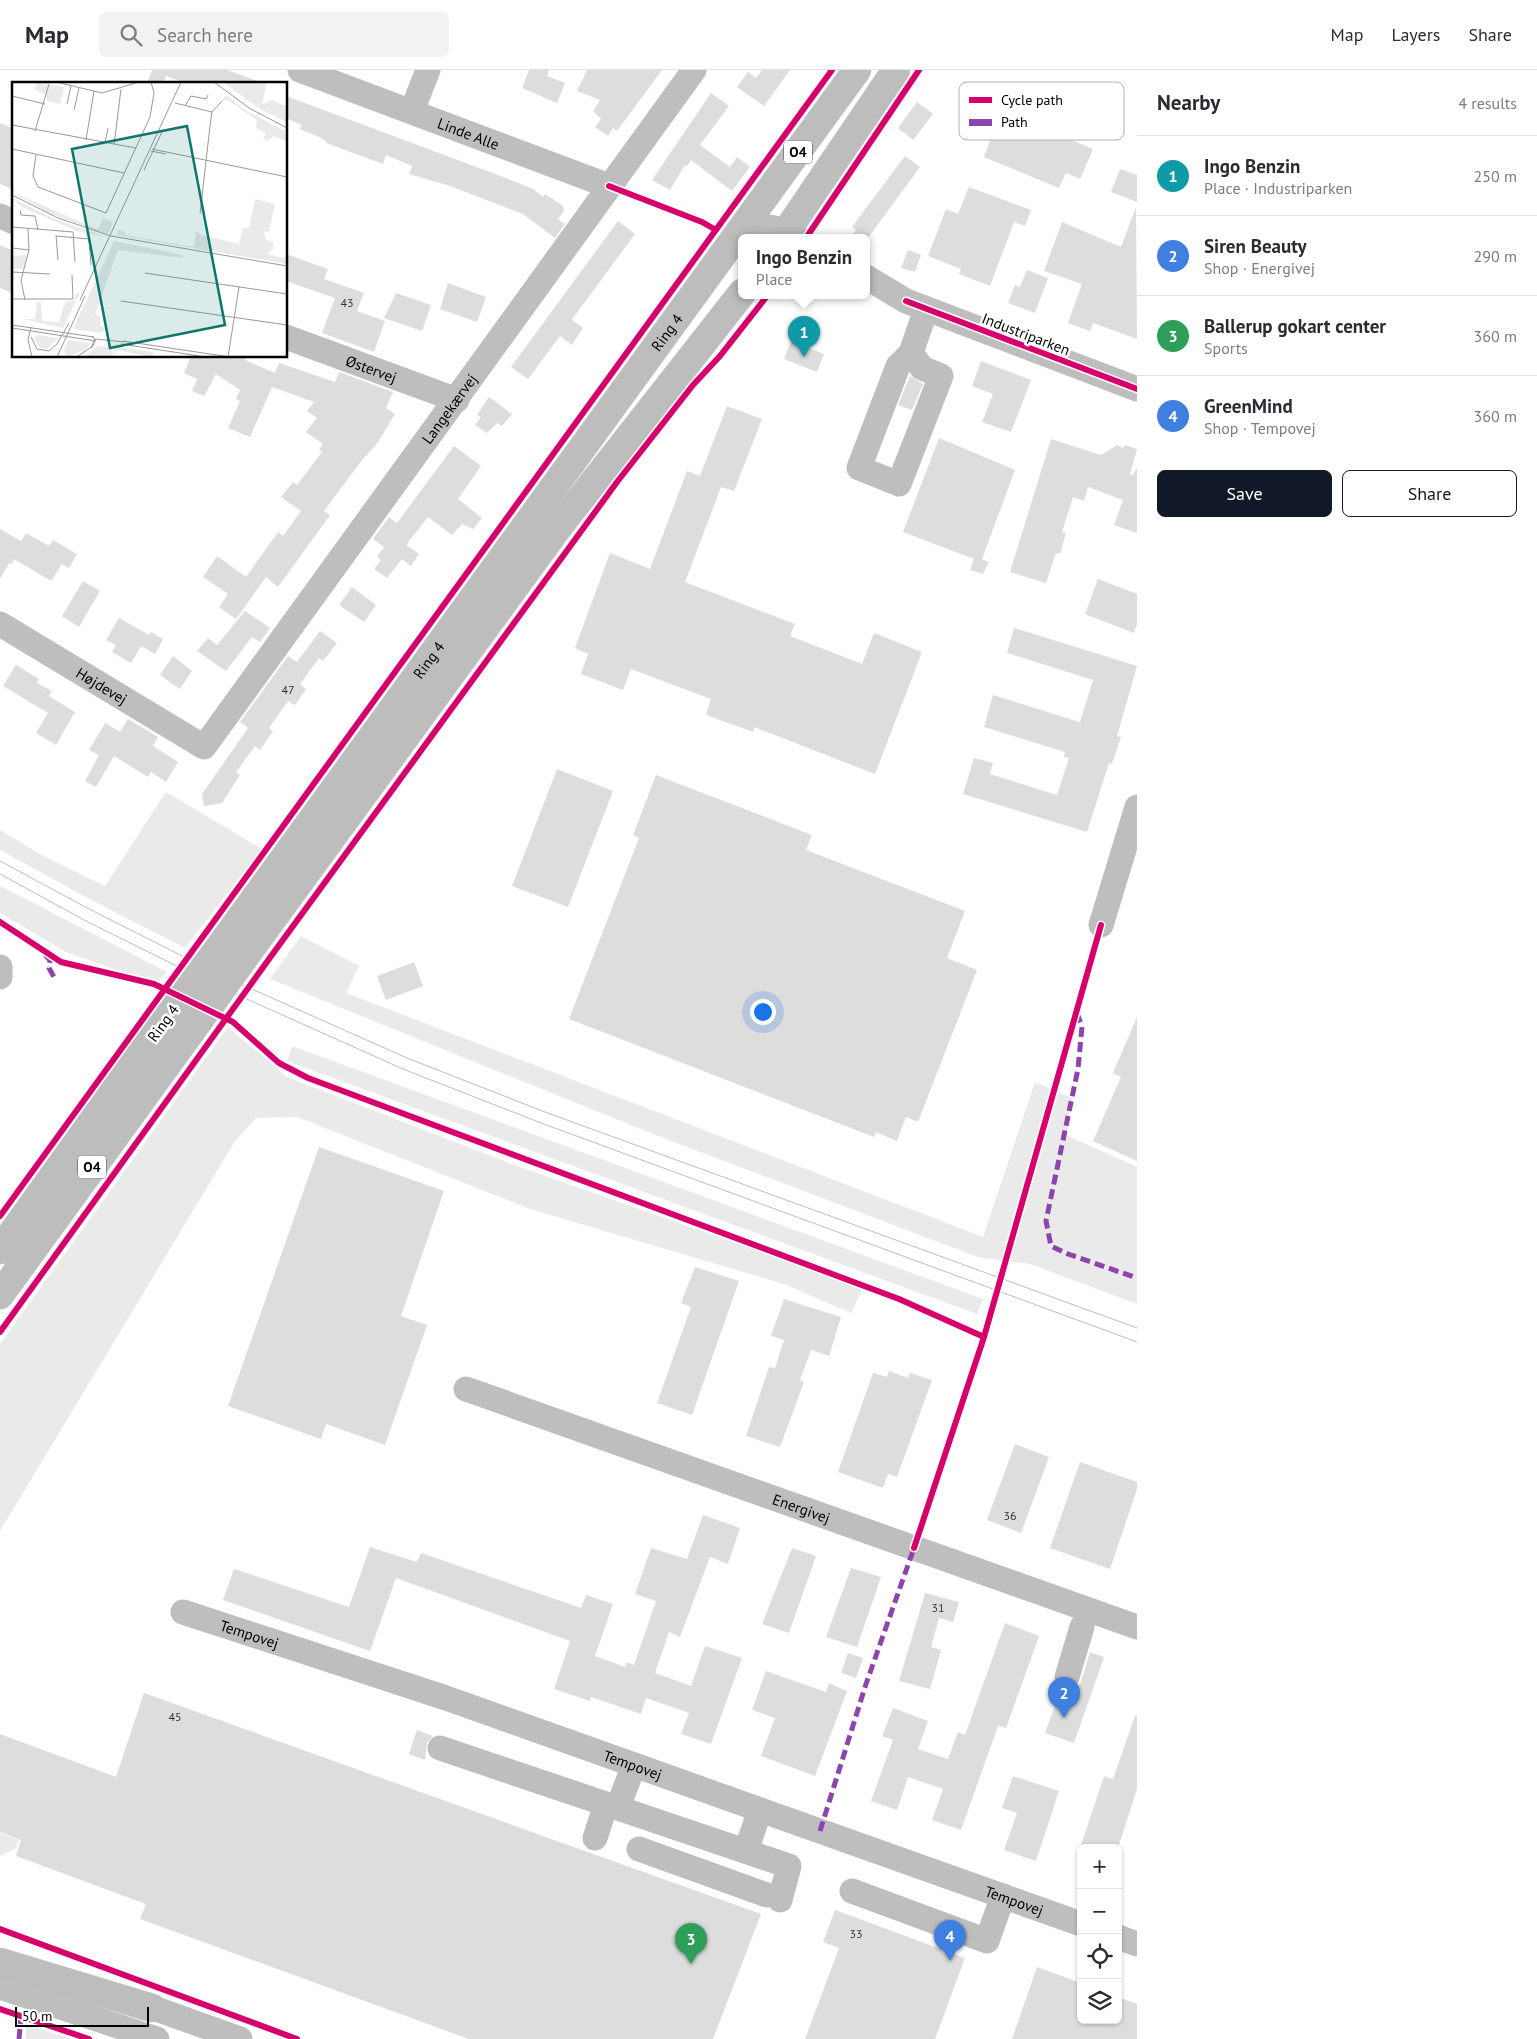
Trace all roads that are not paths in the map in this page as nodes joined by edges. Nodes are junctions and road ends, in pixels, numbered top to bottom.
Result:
1 (300, 70) edge
2 (428, 70) edge
3 (694, 70) edge
4 (857, 70) edge
5 (896, 70) edge
6 (331, 75) edge
7 (412, 111) junction
8 (609, 186) junction
9 (0, 216) edge
10 (12, 221) edge
11 (749, 227) edge
12 (786, 234) edge
13 (790, 234) edge
14 (738, 242) edge
15 (870, 279) edge
16 (870, 295) edge
17 (738, 298) edge
18 (916, 305) junction
19 (288, 338) edge
20 (912, 354) junction
21 (1137, 389) edge
22 (457, 400) junction
23 (0, 624) edge
24 (204, 748) joint
25 (1137, 807) edge
26 (1101, 925) dead end
27 (0, 967) edge
28 (0, 977) edge
29 (0, 1250) edge
30 (0, 1295) edge
31 (466, 1389) dead end
32 (183, 1612) dead end
33 (1082, 1627) dead end
34 (1137, 1627) edge
35 (1067, 1677) dead end
36 (440, 1748) dead end
37 (634, 1765) junction
38 (612, 1806) junction
39 (760, 1810) junction
40 (595, 1838) dead end
41 (737, 1848) junction
42 (639, 1849) dead end
43 (717, 1877) junction
44 (852, 1891) dead end
45 (1003, 1896) junction
46 (1077, 1923) edge
47 (1122, 1938) edge
48 (1137, 1944) edge
49 (0, 1951) edge
50 (0, 1962) edge
51 (0, 1987) edge
52 (152, 2008) junction
53 (157, 2039) edge
54 (240, 2039) edge

1 - 6 street, Linde Alle
2 - 7 street
3 - 8 street, Langekærvej
4 - 11 main road, Ring 4 / O4
5 - 13 main road, O4
6 - 7 street, Linde Alle
7 - 8 street, Linde Alle
8 - 22 street, Langekærvej
9 - 10 street
11 - 12 street
14 - 29 main road, Ring 4 / O4, bridge
15 - 18 street, Industriparken
16 - 18 street, Industriparken
17 - 30 main road, Ring 4 / O4, bridge
18 - 20 street
18 - 21 street, Industriparken
19 - 22 street, Østervej
20 - 20 street
22 - 24 street, Langekærvej
23 - 24 street, Højdevej
25 - 26 street
27 - 28 street
31 - 34 street, Energivej
32 - 37 street, Tempovej
33 - 35 street
36 - 38 street
37 - 38 street
37 - 39 street, Tempovej
38 - 40 street
38 - 41 street
39 - 41 street
39 - 45 street, Tempovej
41 - 43 street
41 - 43 street
42 - 43 street
44 - 45 street
45 - 46 street, Tempovej
47 - 48 street
49 - 52 street
50 - 52 main road
51 - 53 street
52 - 54 street

